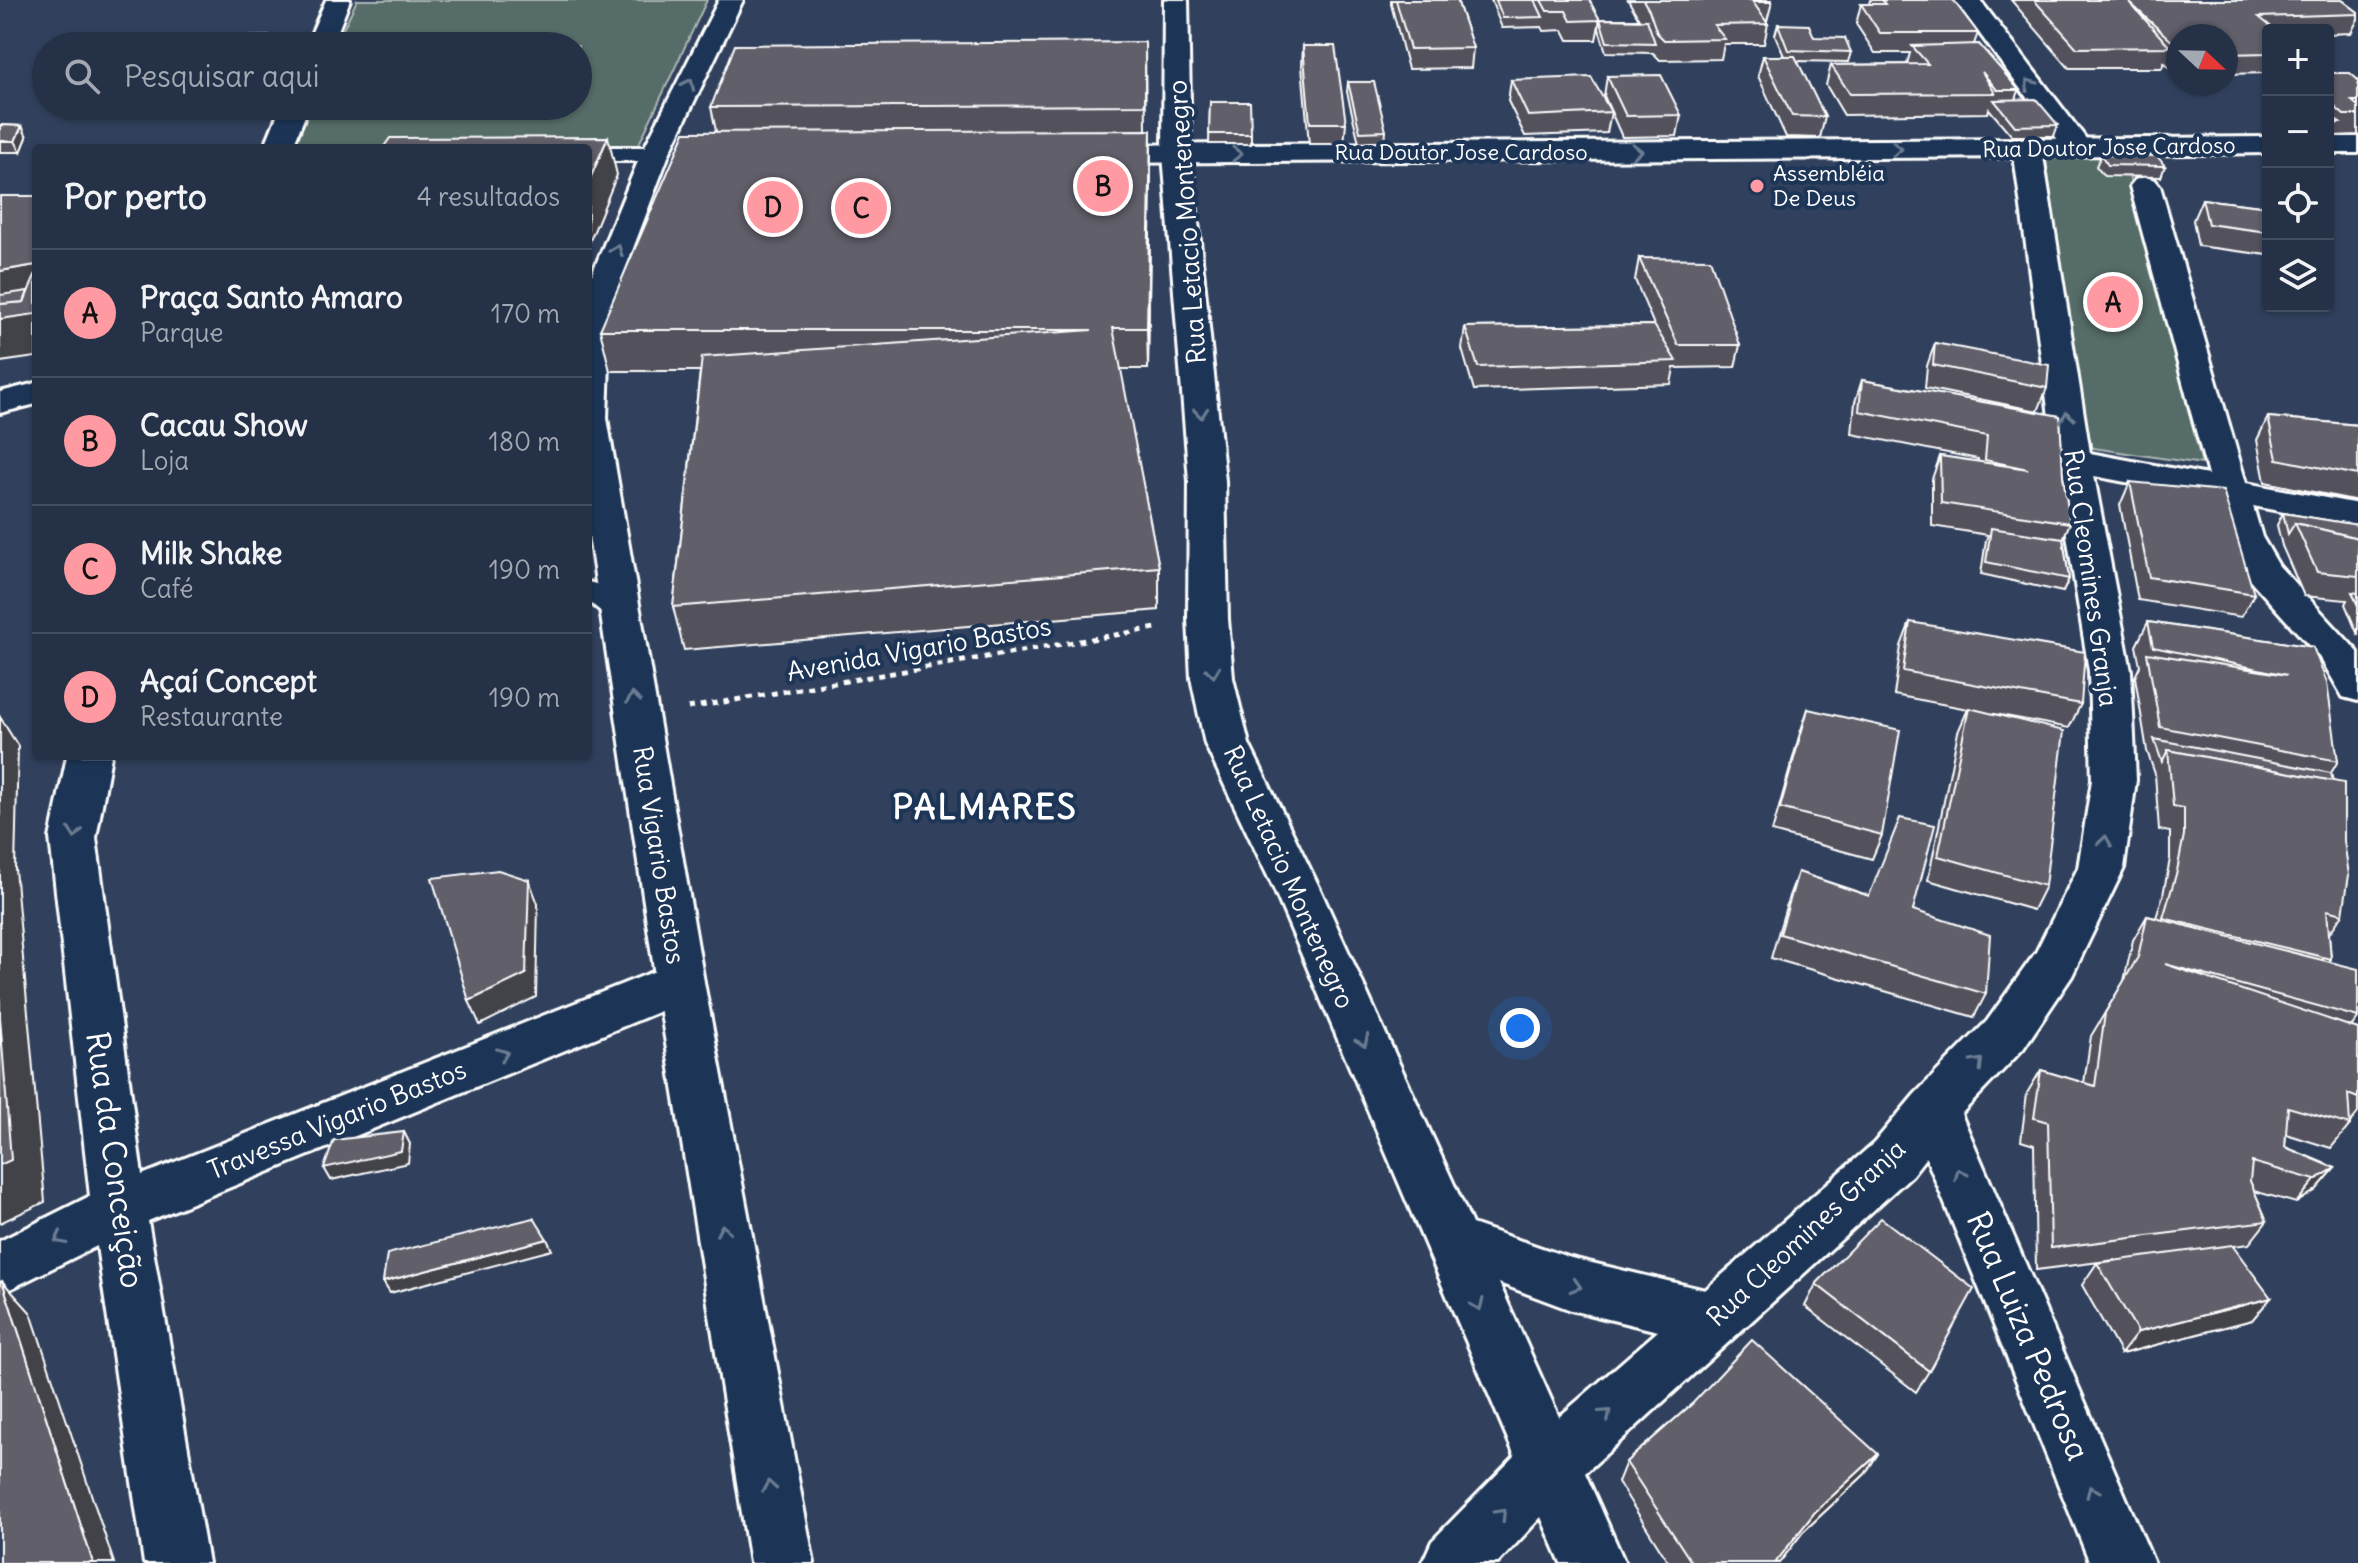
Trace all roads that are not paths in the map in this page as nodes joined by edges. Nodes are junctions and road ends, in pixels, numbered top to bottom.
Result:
1 (338, 0) edge
2 (731, 0) edge
3 (1176, 0) edge
4 (1967, 0) edge
5 (325, 32) edge
6 (289, 120) edge
7 (280, 144) edge
8 (2262, 145) edge
9 (2334, 145) edge
10 (2358, 145) edge
11 (2077, 146) junction
12 (2133, 146) junction
13 (2027, 148) junction
14 (592, 154) edge
15 (670, 154) junction
16 (1066, 154) edge
17 (1177, 154) junction
18 (2145, 186) joint
19 (592, 353) edge
20 (32, 394) edge
21 (0, 403) edge
22 (592, 455) edge
23 (2073, 461) junction
24 (2227, 488) junction
25 (2358, 515) edge
26 (604, 602) edge
27 (2358, 687) edge
28 (88, 760) edge
29 (680, 982) junction
30 (1933, 1109) junction
31 (119, 1208) junction
32 (1450, 1241) junction
33 (0, 1269) edge
34 (1714, 1318) junction
35 (1548, 1466) junction
36 (176, 1563) edge
37 (782, 1563) edge
38 (1454, 1563) edge
39 (1593, 1563) edge
40 (2122, 1563) edge

1 - 5 street
15 -> 2 street, Rua Vigario Bastos
3 - 17 street, Rua Letacio Montenegro
11 -> 4 street
6 - 7 street
8 - 12 street, Rua Doutor Jose Cardoso
9 - 10 street
11 - 12 street, Rua Doutor Jose Cardoso
11 - 13 street, Rua Doutor Jose Cardoso
12 - 18 street
17 -> 13 street, Rua Doutor Jose Cardoso
23 -> 13 street, Rua Cleomines Granja
14 - 15 street
19 -> 15 street, Rua Vigario Bastos
16 - 17 street, Rua Doutor Jose Cardoso
17 -> 32 street, Rua Letacio Montenegro
18 - 24 street
20 - 21 street
22 - 26 street, Rua Vigario Bastos
23 - 24 street
30 -> 23 street, Rua Cleomines Granja
24 - 25 street
24 - 27 street
29 -> 26 street, Rua Vigario Bastos
28 -> 31 street, Rua da Conceição
31 -> 29 street, Travessa Vigario Bastos
37 -> 29 street, Rua Vigario Bastos
30 - 34 street, Rua Cleomines Granja
40 -> 30 street, Rua Luiza Pedrosa
31 -> 33 street, Travessa Vigario Bastos
31 - 36 street, Rua da Conceição
32 -> 34 street
32 -> 35 street, Rua Letacio Montenegro
35 -> 34 street, Rua Cleomines Granja
38 -> 35 street, Rua Cleomines Granja
35 - 39 street, Rua Letacio Montenegro

